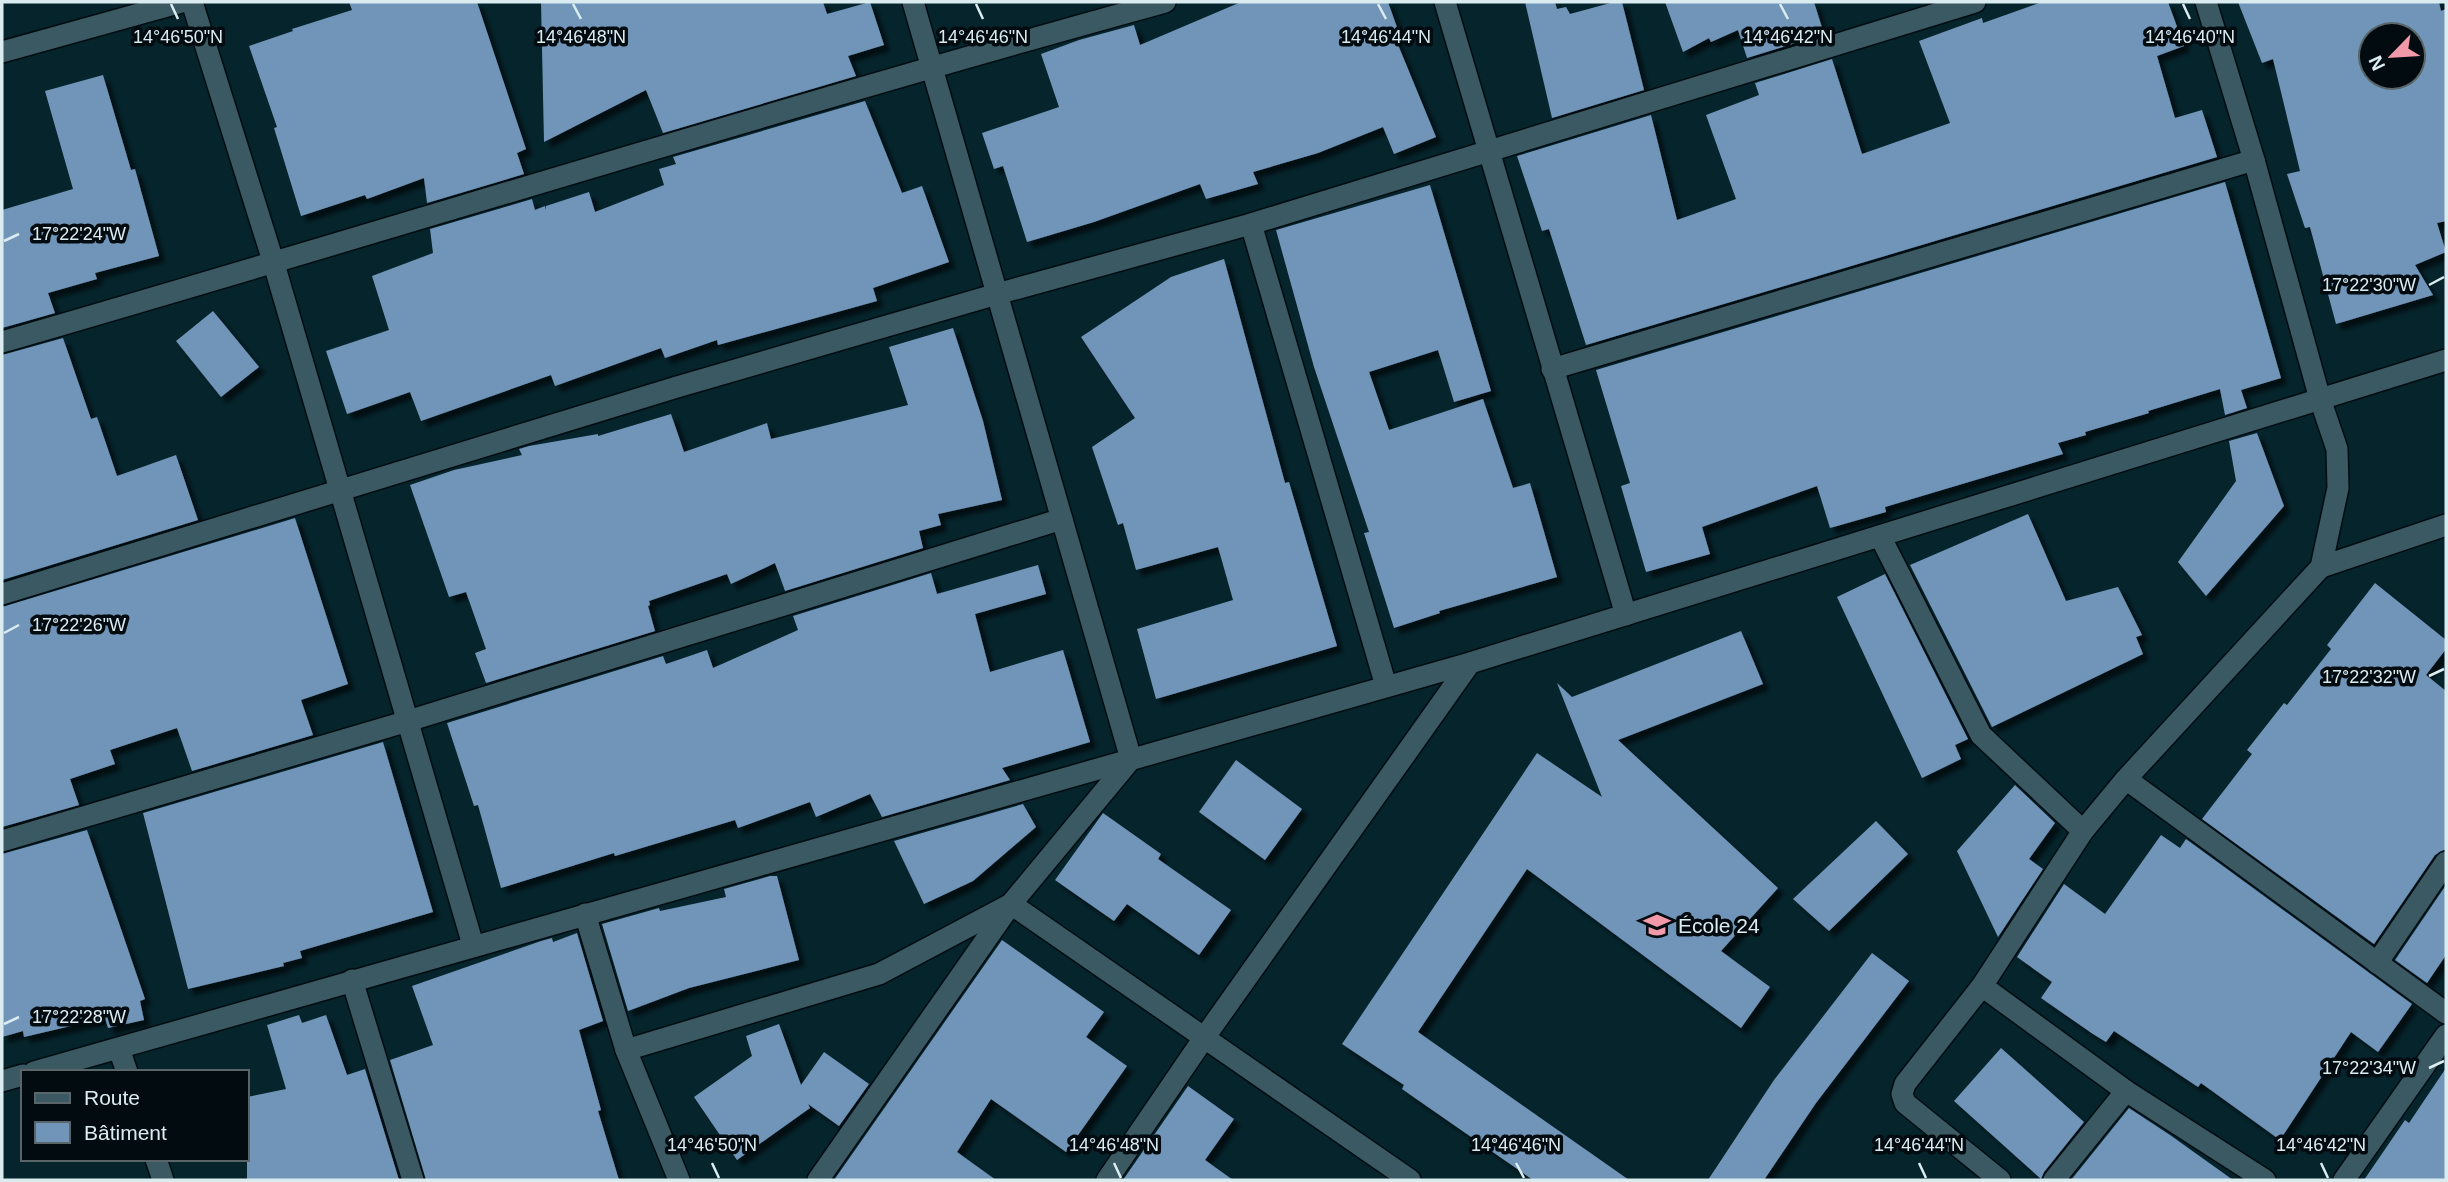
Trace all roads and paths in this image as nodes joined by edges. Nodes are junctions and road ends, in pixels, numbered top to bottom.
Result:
1 (182, 2) edge
2 (192, 2) edge
3 (913, 2) edge
4 (1165, 2) edge
5 (1445, 2) edge
6 (1975, 2) edge
7 (2206, 2) edge
8 (2, 52) edge
9 (932, 66) junction
10 (1488, 151) junction
11 (2253, 160) junction
12 (1251, 224) junction
13 (274, 264) junction
14 (997, 294) junction
15 (2, 342) edge
16 (2446, 360) edge
17 (1552, 369) junction
18 (2320, 399) junction
19 (339, 489) junction
20 (1062, 519) junction
21 (2446, 525) edge
22 (1880, 536) junction
23 (2321, 567) junction
24 (2, 594) edge
25 (1626, 615) junction
26 (1470, 663) junction
27 (1387, 686) junction
28 (408, 721) junction
29 (1131, 759) junction
30 (2126, 779) junction
31 (2083, 831) junction
32 (2, 841) edge
33 (2446, 862) edge
34 (1011, 904) junction
35 (585, 914) junction
36 (473, 945) junction
37 (2377, 963) junction
38 (352, 980) junction
39 (1982, 986) junction
40 (2446, 1013) edge
41 (2446, 1035) edge
42 (1204, 1038) junction
43 (119, 1049) junction
44 (625, 1050) junction
45 (41, 1070) edge
46 (126, 1070) edge
47 (21, 1076) edge
48 (2, 1081) edge
49 (2126, 1091) junction
50 (157, 1161) edge
51 (163, 1180) edge
52 (413, 1180) edge
53 (680, 1180) edge
54 (818, 1180) edge
55 (1107, 1180) edge
56 (1410, 1180) edge
57 (2000, 1180) edge
58 (2054, 1180) edge
59 (2265, 1180) edge
60 (2344, 1180) edge

1 - 8 street
2 - 13 street
3 - 9 street
4 - 9 street
5 - 10 street
6 - 10 street
7 - 11 street
9 - 13 street
9 - 14 street
10 - 12 street
10 - 17 street
11 - 17 street
11 - 18 street
12 - 14 street
12 - 27 street
13 - 15 street
13 - 19 street
14 - 19 street
14 - 20 street
16 - 18 street
17 - 25 street
18 - 22 street
18 - 23 street
19 - 24 street
19 - 28 street
20 - 28 street
20 - 29 street
21 - 23 street
22 - 25 street
22 - 31 street
23 - 30 street
25 - 26 street
26 - 27 street
26 - 42 street
27 - 29 street
28 - 32 street
28 - 36 street
29 - 34 street
29 - 35 street
30 - 31 street
30 - 37 street
31 - 39 street
33 - 37 street
34 - 42 street
34 - 44 street
34 - 54 street
35 - 36 street
35 - 44 street
36 - 38 street
37 - 40 street
38 - 43 street
38 - 52 street
39 - 49 street
39 - 57 street
41 - 60 street
42 - 55 street
42 - 56 street
43 - 45 street
43 - 46 street
44 - 53 street
47 - 48 street
49 - 58 street
49 - 59 street
50 - 51 street

